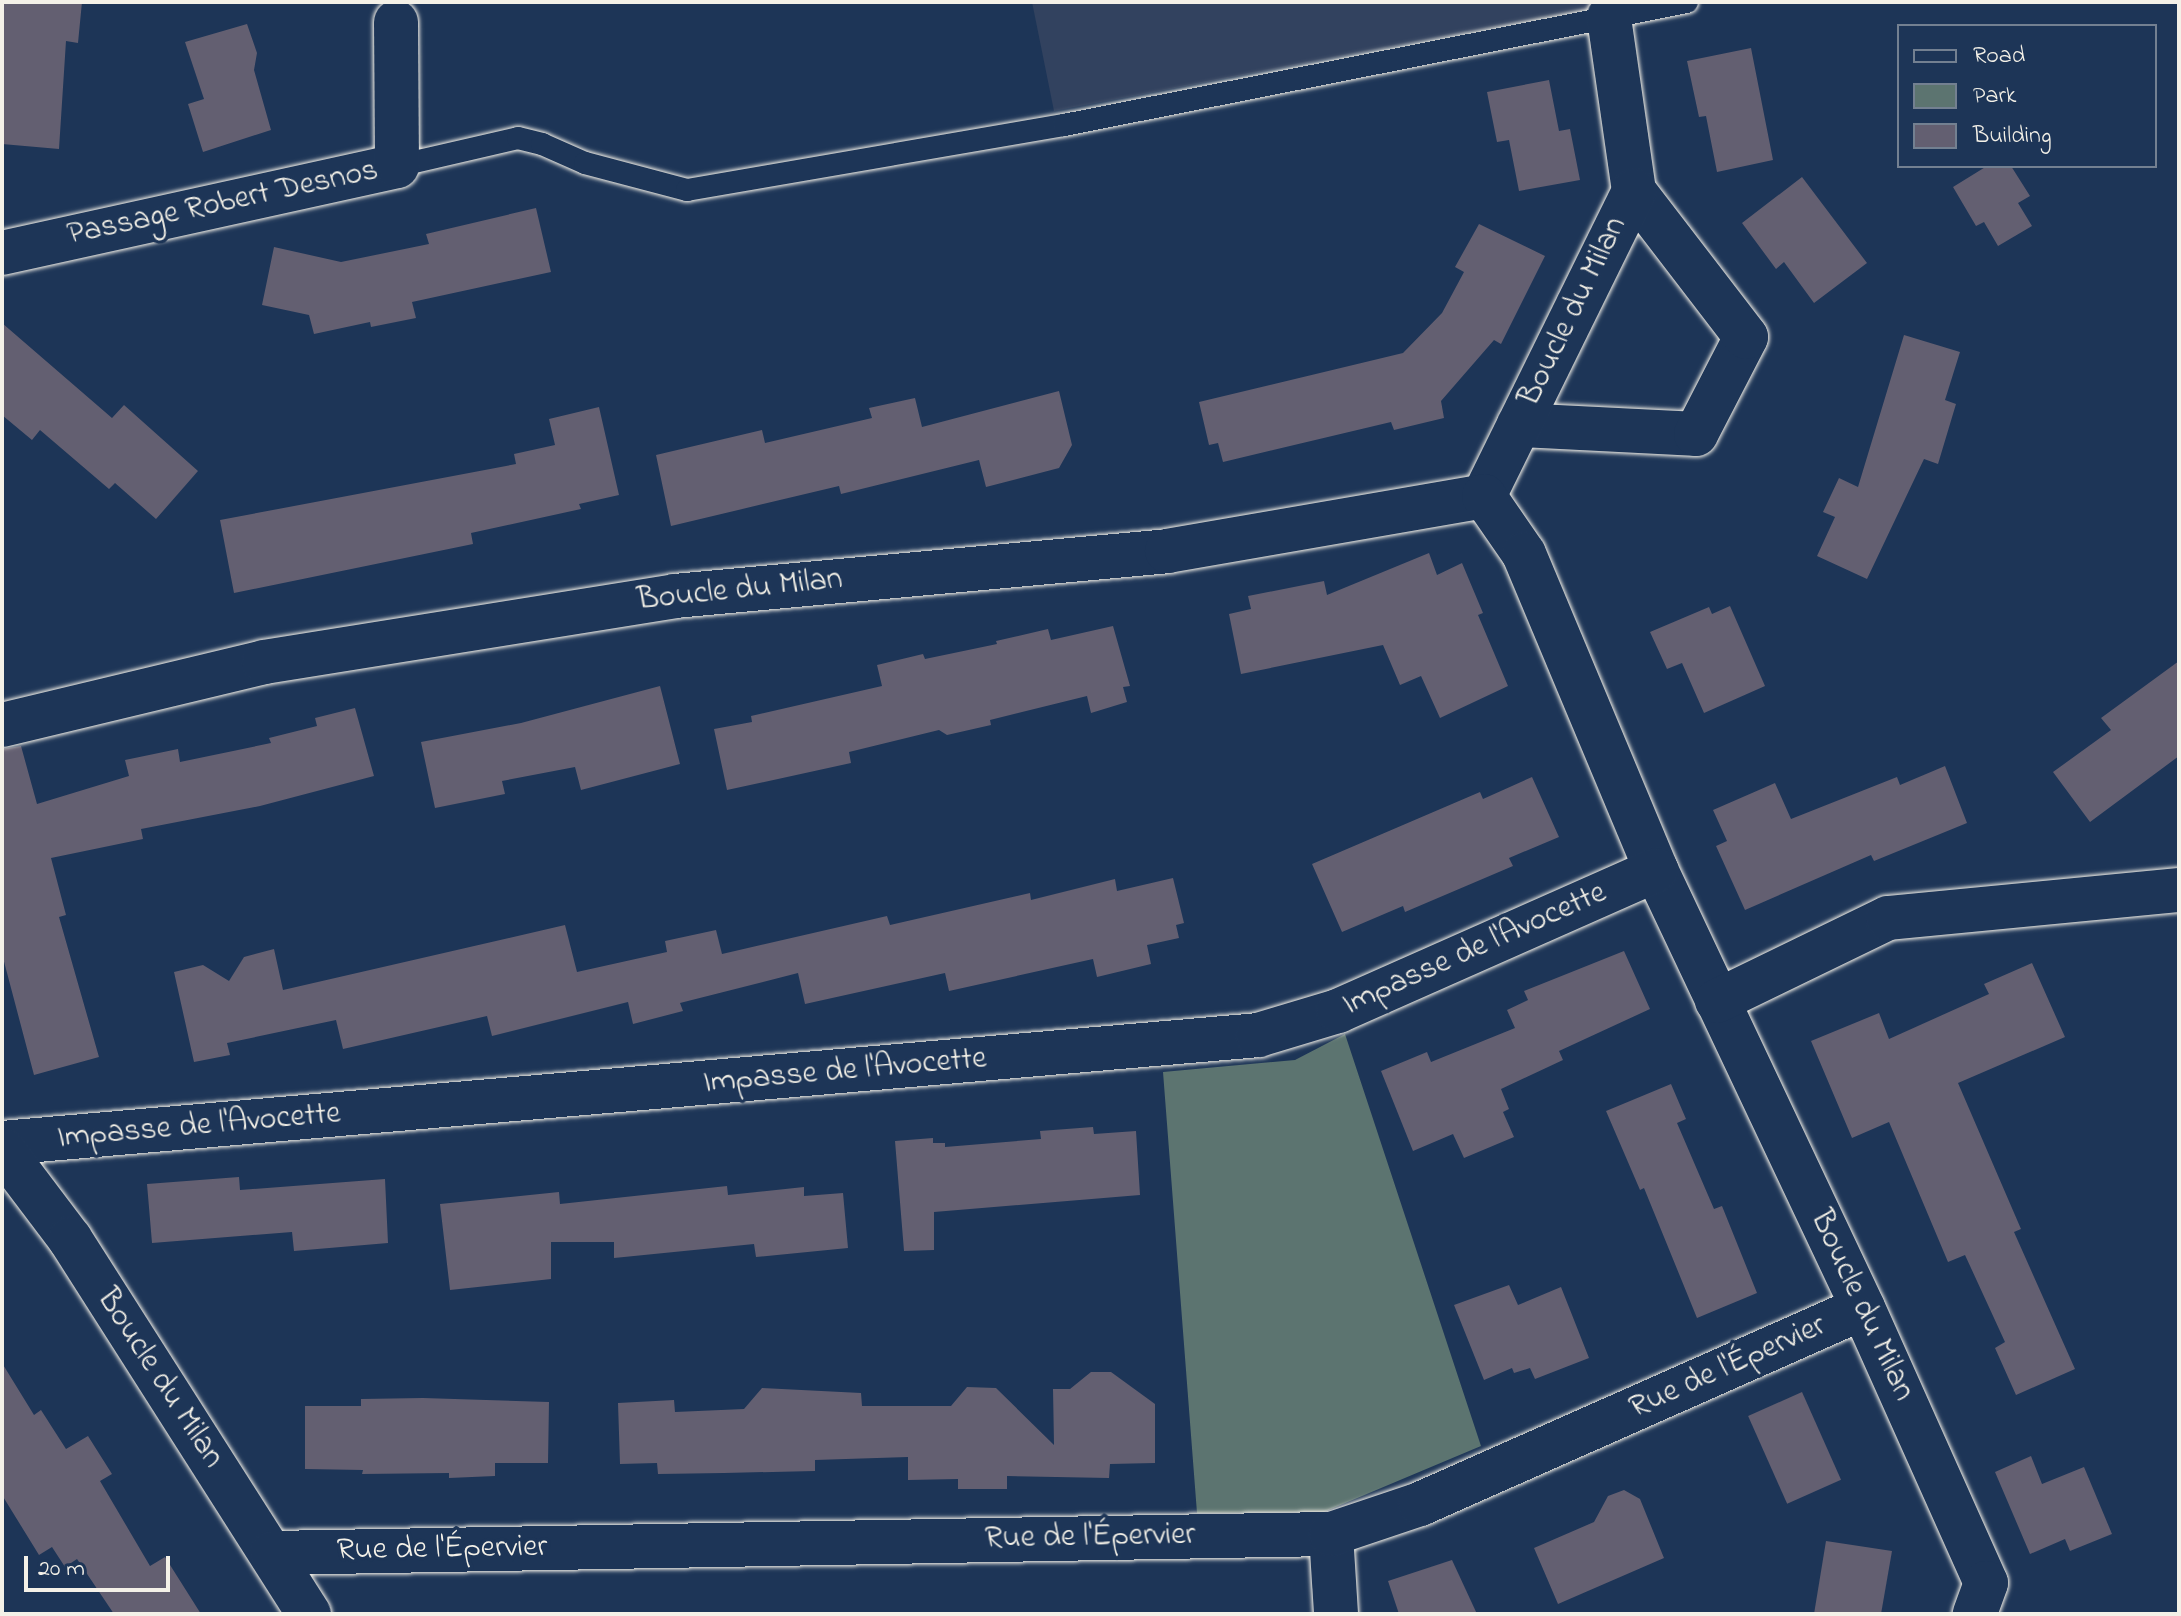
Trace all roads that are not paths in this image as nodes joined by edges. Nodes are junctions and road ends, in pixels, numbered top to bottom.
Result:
1 (1687, 2) edge
2 (1609, 17) junction
3 (396, 22) dead end
4 (397, 166) junction
5 (1634, 191) junction
6 (2, 253) edge
7 (1519, 425) junction
8 (1484, 496) junction
9 (2, 725) edge
10 (1656, 870) junction
11 (2179, 890) edge
12 (1717, 1001) junction
13 (2, 1146) edge
14 (1863, 1308) junction
15 (1331, 1534) junction
16 (272, 1553) junction
17 (309, 1614) edge
18 (1336, 1614) edge
19 (1975, 1614) edge

1 - 2 lane
2 - 4 lane
2 - 5 street
3 - 4 street, Passage Robert Desnos
4 - 6 street, Passage Robert Desnos
5 - 7 street, Boucle du Milan
5 - 7 street, Boucle du Milan
7 - 8 street, Boucle du Milan
8 - 9 street, Boucle du Milan
8 - 10 street, Boucle du Milan
10 - 12 street, Boucle du Milan
10 - 13 street, Impasse de l'Avocette
11 - 12 street
12 - 14 street, Boucle du Milan
13 - 16 street, Boucle du Milan
14 - 15 street, Rue de l'Épervier
14 - 19 street, Boucle du Milan
15 - 16 street, Rue de l'Épervier
15 - 18 street
16 - 17 street, Boucle du Milan

